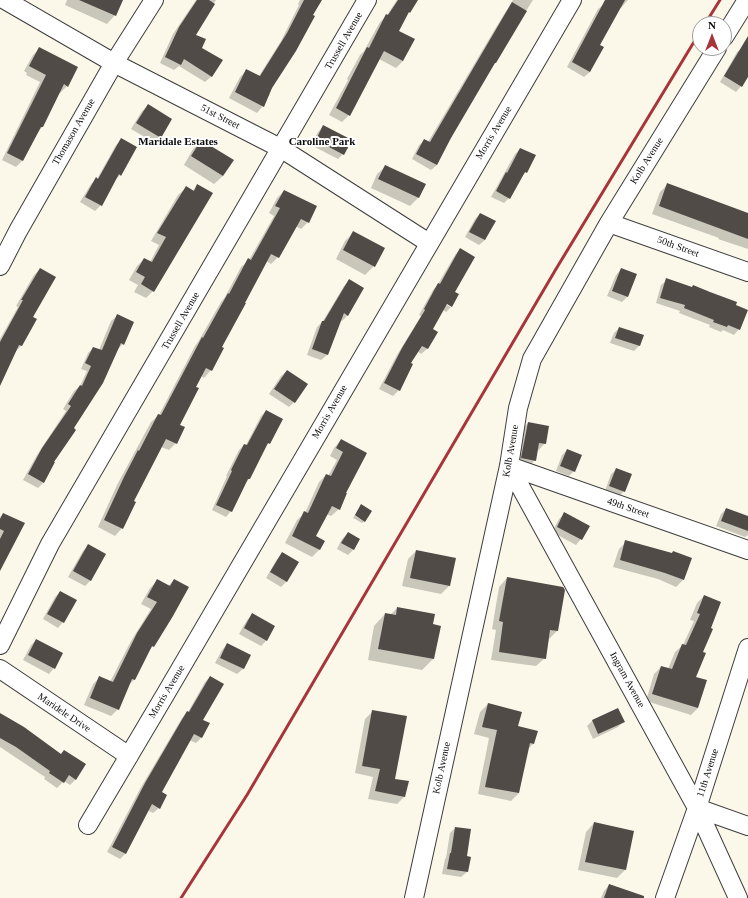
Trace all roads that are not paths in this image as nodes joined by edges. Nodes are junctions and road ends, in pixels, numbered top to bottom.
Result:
1 (5, 0) edge
2 (154, 0) edge
3 (367, 0) edge
4 (572, 0) edge
5 (747, 0) edge
6 (732, 24) edge
7 (712, 56) edge
8 (114, 63) junction
9 (282, 149) junction
10 (609, 223) junction
11 (429, 243) junction
12 (0, 266) edge
13 (748, 272) edge
14 (509, 466) junction
15 (748, 550) edge
16 (0, 645) edge
17 (748, 648) edge
18 (0, 669) edge
19 (129, 756) junction
20 (696, 808) junction
21 (88, 825) dead end
22 (748, 826) edge
23 (414, 898) edge
24 (665, 898) edge
25 (738, 898) edge

1 - 8 street, 51st Street
2 - 8 street, Thomason Avenue
3 - 9 street, Trussell Avenue
4 - 11 street, Morris Avenue
5 - 6 street
7 - 10 street, Kolb Avenue
8 - 9 street, 51st Street
8 - 12 street, Thomason Avenue
9 - 11 street, 51st Street
9 - 16 street, Trussell Avenue
10 - 13 street, 50th Street
10 - 14 street, Kolb Avenue
11 - 19 street, Morris Avenue
14 - 15 street, 49th Street
14 - 20 street, Ingram Avenue
14 - 23 street, Kolb Avenue
17 - 20 street, 11th Avenue
18 - 19 street, Maridele Drive
19 - 21 street, Morris Avenue
20 - 22 street
20 - 24 street, 11th Avenue
20 - 25 street, Ingram Avenue

